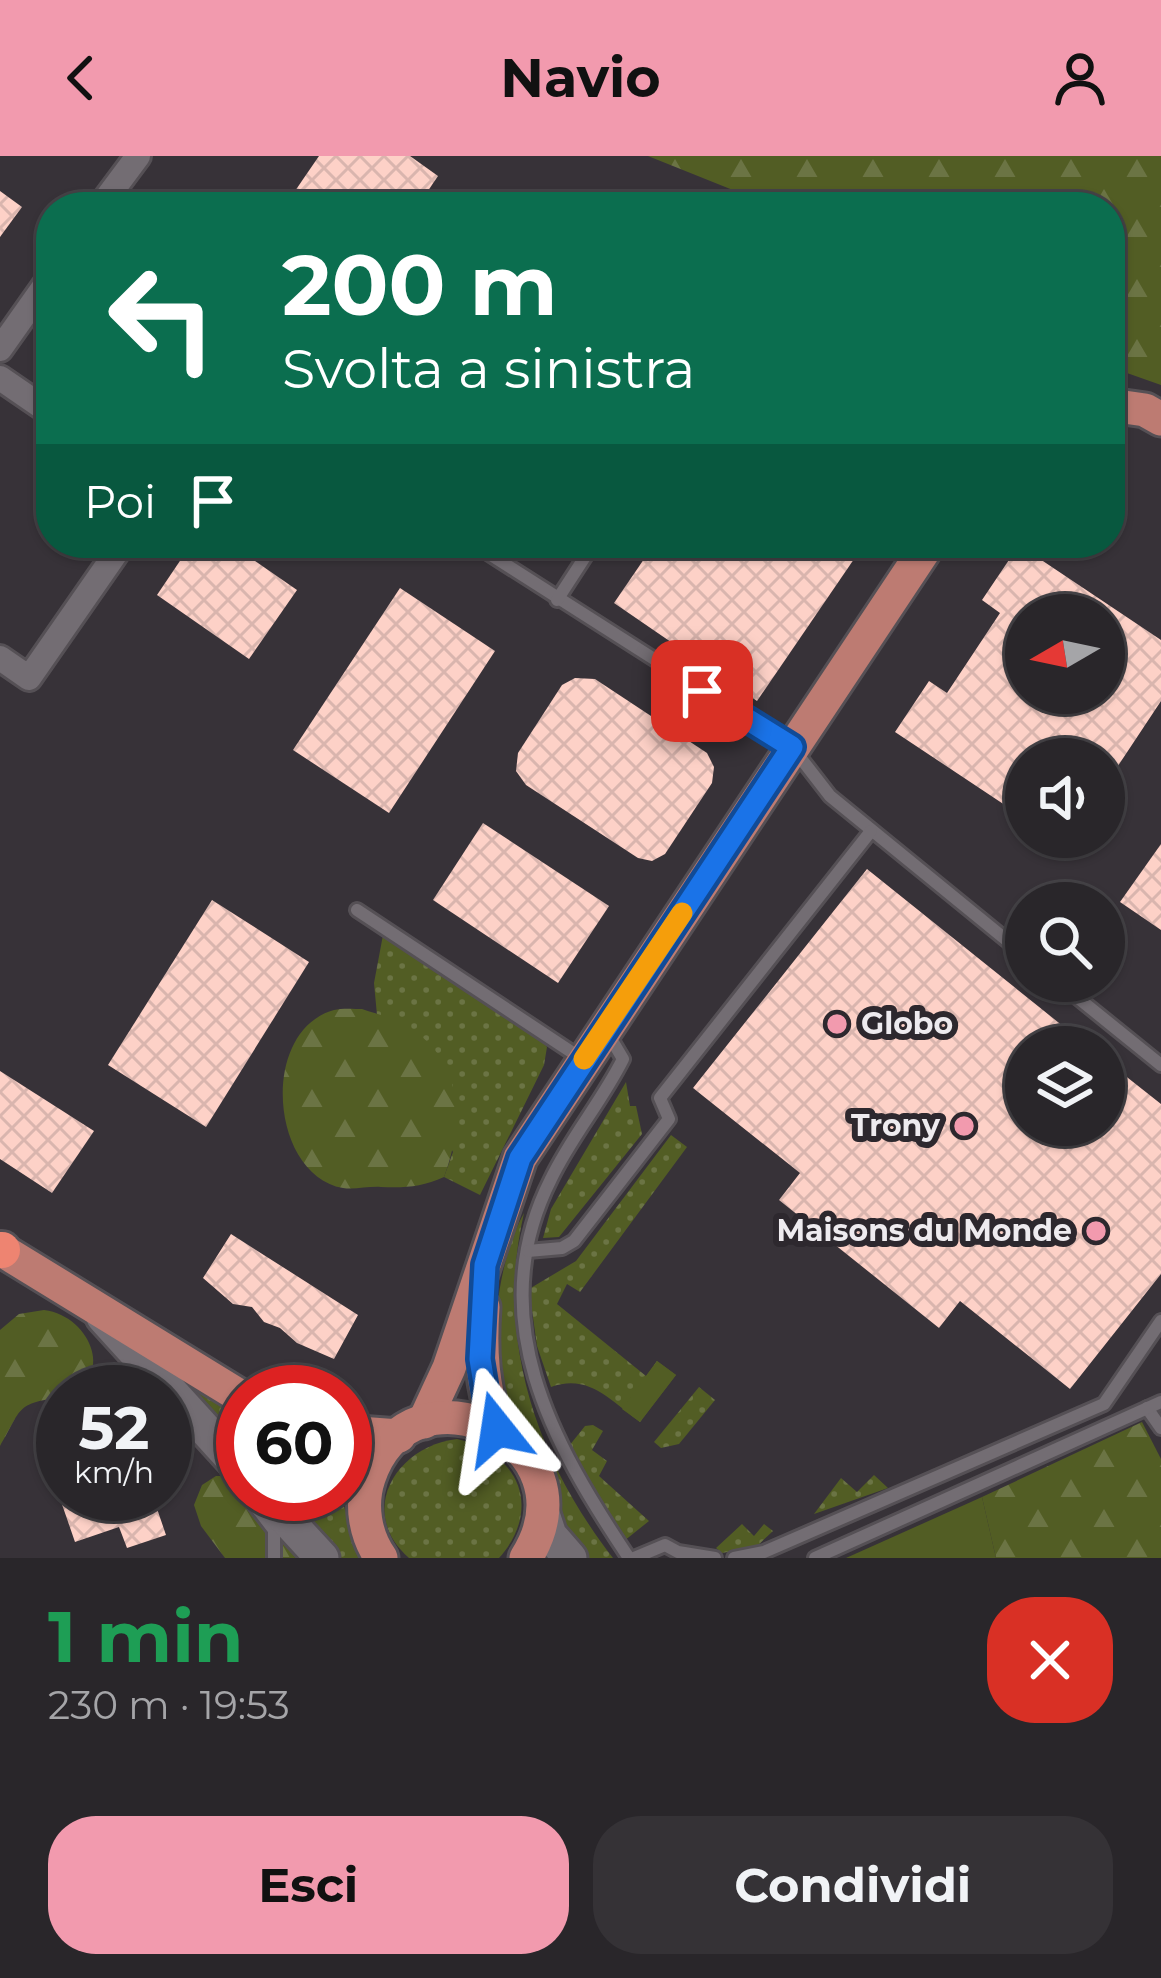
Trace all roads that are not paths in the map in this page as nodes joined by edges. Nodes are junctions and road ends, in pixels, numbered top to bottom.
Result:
1 (138, 156) edge
2 (114, 192) edge
3 (36, 298) edge
4 (0, 349) edge
5 (0, 378) edge
6 (36, 403) edge
7 (1125, 407) edge
8 (1161, 419) edge
9 (113, 558) edge
10 (494, 558) edge
11 (584, 558) edge
12 (919, 558) edge
13 (557, 600) junction
14 (0, 658) edge
15 (792, 747) junction
16 (871, 831) junction
17 (357, 910) dead end
18 (1005, 939) edge
19 (1083, 1002) edge
20 (605, 1029) junction
21 (584, 1060) junction
22 (1161, 1065) edge
23 (1, 1250) edge
24 (528, 1251) junction
25 (485, 1265) junction
26 (86, 1298) junction
27 (1161, 1321) edge
28 (216, 1380) edge
29 (1161, 1402) edge
30 (1147, 1408) junction
31 (1161, 1428) edge
32 (411, 1429) junction
33 (497, 1429) junction
34 (372, 1431) edge
35 (216, 1442) edge
36 (372, 1471) edge
37 (543, 1514) junction
38 (267, 1521) edge
39 (288, 1521) edge
40 (364, 1521) edge
41 (274, 1558) edge
42 (322, 1558) edge
43 (381, 1558) edge
44 (526, 1558) edge
45 (570, 1558) edge
46 (631, 1558) edge
47 (715, 1558) edge
48 (734, 1558) edge
49 (815, 1558) edge

1 - 2 street
3 - 4 street
5 - 6 street
7 - 8 main road
9 - 14 street
10 - 13 lane
11 - 13 lane
12 - 15 main road
13 - 15 lane
15 - 16 lane
15 - 20 main road
16 - 18 lane
16 - 24 lane
17 - 21 lane
19 - 22 lane
20 - 21 main road
20 - 24 lane
21 - 25 main road
23 - 26 main road
24 - 46 lane
25 - 32 main road
25 - 33 main road
26 - 28 main road
26 - 35 main road
27 - 48 lane
29 - 30 lane
30 - 31 lane
30 - 49 lane
32 - 33 main road
32 - 34 main road
32 - 36 main road
33 - 37 main road
37 - 44 main road
37 - 45 main road
38 - 41 lane
39 - 42 main road
40 - 43 main road
46 - 47 lane

